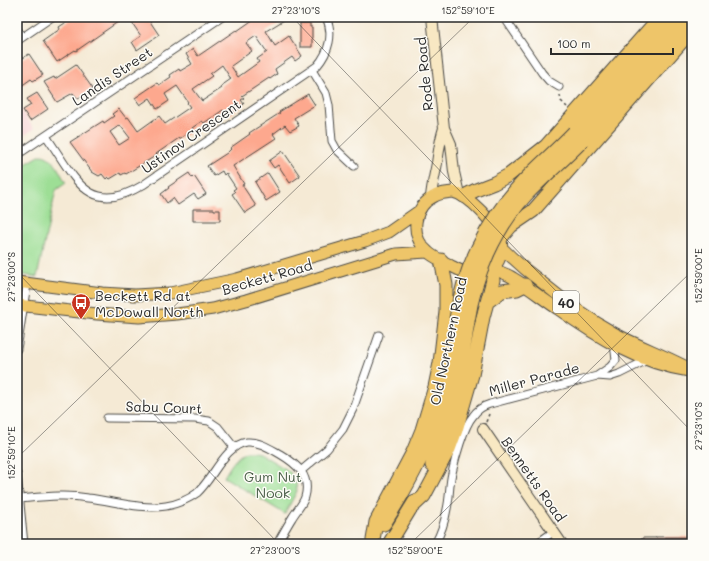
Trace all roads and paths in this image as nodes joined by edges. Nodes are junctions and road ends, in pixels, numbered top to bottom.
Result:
1 (52, 17) edge
2 (222, 17) edge
3 (326, 17) edge
4 (432, 17) edge
5 (504, 17) edge
6 (660, 17) edge
7 (673, 17) edge
8 (690, 17) edge
9 (17, 29) edge
10 (692, 30) edge
11 (20, 39) edge
12 (312, 70) junction
13 (559, 87) joint
14 (569, 109) dead end
15 (444, 128) junction
16 (46, 136) junction
17 (578, 136) junction
18 (17, 155) edge
19 (354, 166) dead end
20 (462, 195) junction
21 (431, 198) junction
22 (17, 201) edge
23 (419, 211) junction
24 (17, 235) edge
25 (501, 244) junction
26 (427, 252) junction
27 (441, 260) junction
28 (492, 270) junction
29 (22, 283) edge
30 (525, 285) junction
31 (487, 302) junction
32 (20, 305) edge
33 (462, 320) junction
34 (379, 335) dead end
35 (614, 344) junction
36 (17, 349) edge
37 (647, 360) junction
38 (692, 371) edge
39 (597, 376) junction
40 (106, 418) dead end
41 (483, 429) dead end
42 (234, 447) junction
43 (302, 470) junction
44 (17, 474) edge
45 (19, 499) junction
46 (410, 509) junction
47 (553, 532) junction
48 (372, 542) edge
49 (24, 544) edge
50 (278, 544) edge
51 (388, 544) edge
52 (435, 544) edge
53 (536, 544) edge
54 (562, 544) edge

1 - 11 street
2 - 16 street, Landis Street
3 - 12 street, Ustinov Crescent
4 - 15 main road, Rode Road
5 - 13 street
6 - 20 highway
7 - 17 highway, Old Northern Road
8 - 17 highway, Old Northern Road
9 - 11 street
10 - 25 highway
12 - 16 street, Ustinov Crescent
12 - 19 street
13 - 14 path
15 - 20 main road, Rode Road
15 - 21 main road, Rode Road
16 - 18 street, Landis Street
17 - 33 highway, Old Northern Road, bridge
20 - 21 main road
20 - 25 main road, 40
21 - 23 main road
22 - 24 path
23 - 26 main road
23 - 29 main road, Beckett Road
25 - 28 main road
25 - 38 main road, 40
26 - 27 main road
26 - 32 main road, Beckett Road
27 - 28 main road
27 - 48 highway
28 - 30 main road, 40
28 - 31 highway
29 - 32 street
30 - 31 highway
30 - 35 main road, 40
31 - 46 highway
32 - 36 street
33 - 46 highway, Old Northern Road
33 - 48 highway, Old Northern Road
34 - 43 street
35 - 37 main road, 40
35 - 39 street, Miller Parade
37 - 38 main road, 40
37 - 39 street, Miller Parade
39 - 52 street, Miller Parade
40 - 42 street, Sabu Court
41 - 47 main road, Bennetts Road
42 - 43 street
42 - 45 street
43 - 50 street
44 - 45 street
45 - 49 street
46 - 51 highway, Old Northern Road
47 - 53 street
47 - 54 main road, Bennetts Road

